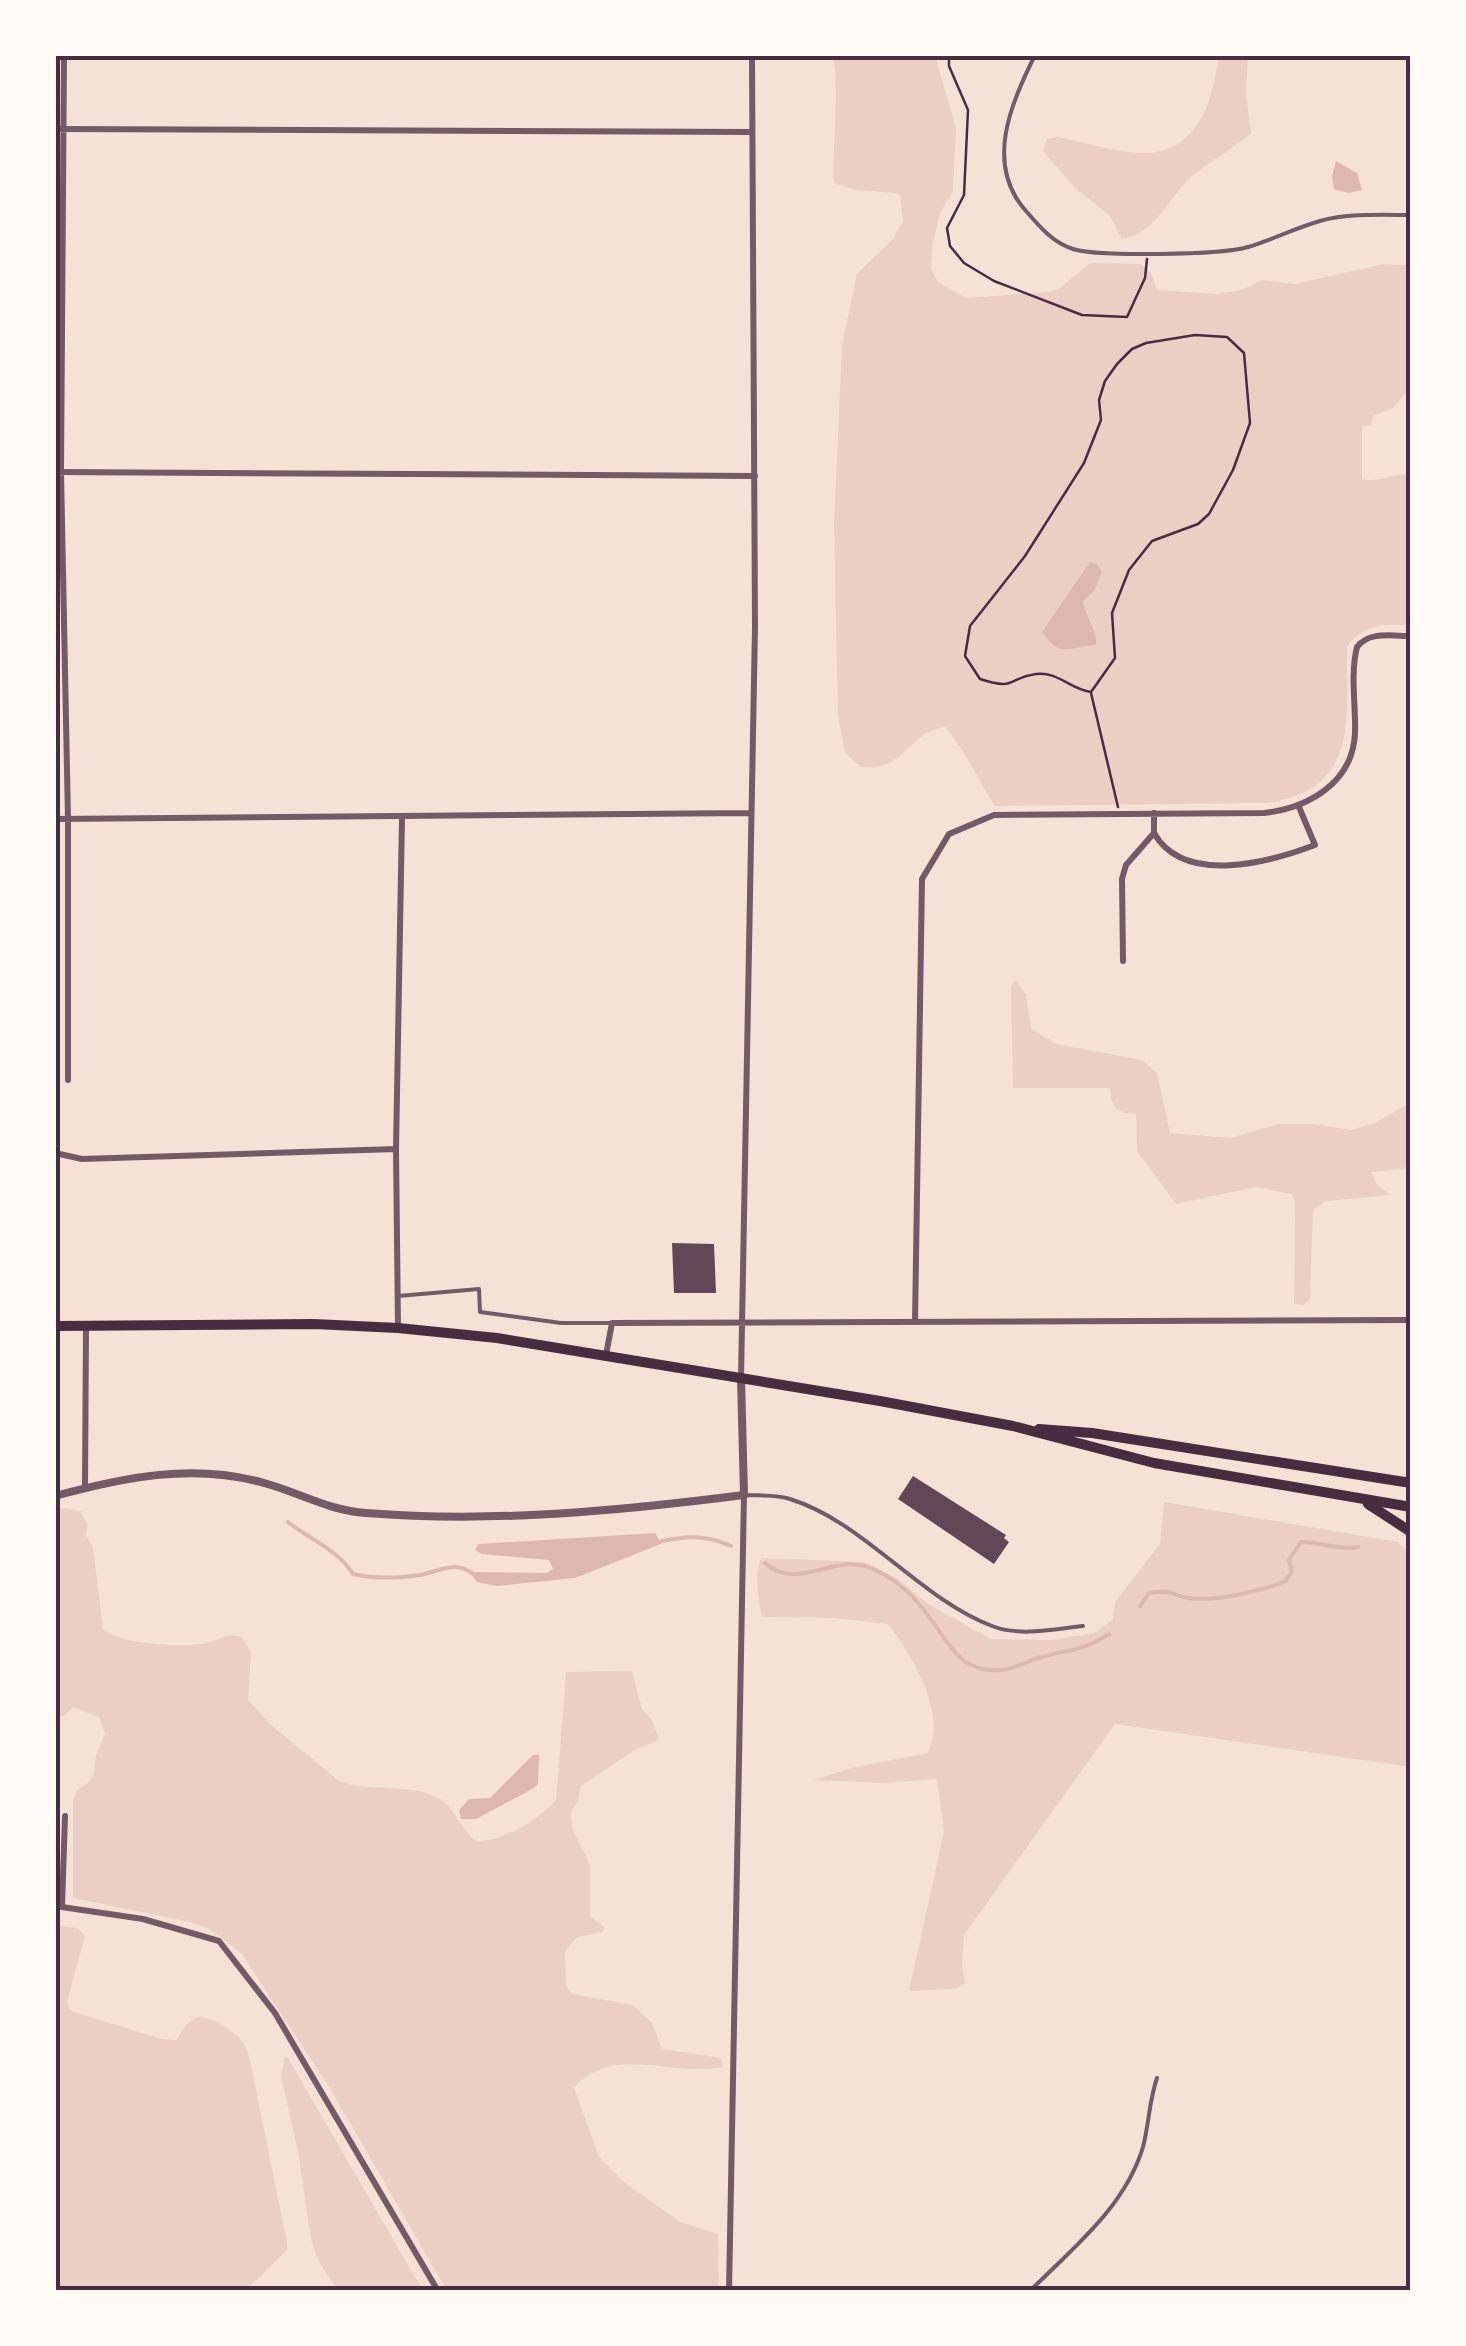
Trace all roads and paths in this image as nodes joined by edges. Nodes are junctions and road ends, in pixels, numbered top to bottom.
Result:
1 (64, 55) edge
2 (752, 55) edge
3 (949, 55) edge
4 (1035, 55) edge
5 (55, 129) edge
6 (65, 129) junction
7 (752, 132) junction
8 (1411, 214) edge
9 (1148, 253) junction
10 (58, 472) edge
11 (755, 476) junction
12 (1411, 636) edge
13 (1091, 692) junction
14 (1299, 808) junction
15 (1119, 812) junction
16 (1154, 812) junction
17 (750, 813) junction
18 (402, 818) junction
19 (55, 819) edge
20 (68, 819) junction
21 (1154, 834) junction
22 (1123, 961) dead end
23 (68, 1080) dead end
24 (396, 1149) junction
25 (55, 1153) edge
26 (398, 1296) junction
27 (1411, 1320) edge
28 (915, 1322) junction
29 (612, 1323) junction
30 (743, 1324) junction
31 (55, 1326) edge
32 (86, 1326) junction
33 (398, 1328) junction
34 (606, 1355) junction
35 (741, 1378) junction
36 (1013, 1426) junction
37 (1411, 1483) edge
38 (86, 1488) junction
39 (744, 1495) junction
40 (55, 1496) edge
41 (1358, 1499) junction
42 (1411, 1508) edge
43 (1411, 1532) edge
44 (1084, 1626) dead end
45 (65, 1816) dead end
46 (59, 1906) edge
47 (1156, 2078) dead end
48 (438, 2291) edge
49 (729, 2291) edge
50 (1030, 2291) edge

1 - 6 street
2 - 7 street
3 - 9 path
4 - 9 lane
5 - 6 street
6 - 7 street
6 - 10 street
7 - 11 street
8 - 9 lane
10 - 11 street
10 - 20 street
11 - 17 street
12 - 14 street
13 - 13 path
13 - 15 path
14 - 16 street
14 - 21 street
15 - 16 street
15 - 28 street
16 - 21 street
17 - 18 street
17 - 30 street
18 - 20 street
18 - 24 street
19 - 20 street
20 - 23 street
21 - 22 street
24 - 25 street
24 - 26 street
26 - 29 lane
26 - 33 street
27 - 28 street
28 - 30 street
29 - 30 street
29 - 34 street
30 - 35 street
31 - 32 highway
32 - 33 highway
32 - 38 street
33 - 34 highway
34 - 35 highway
35 - 36 highway
35 - 39 street
36 - 37 highway
36 - 41 highway
38 - 39 street
38 - 40 street
39 - 44 lane
39 - 49 street
41 - 42 highway
41 - 43 highway
45 - 46 street
46 - 48 street
47 - 50 lane

